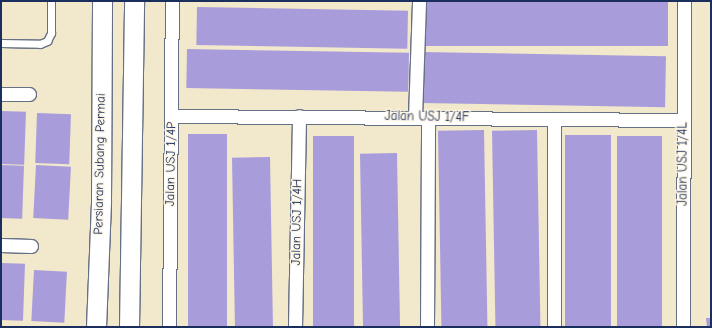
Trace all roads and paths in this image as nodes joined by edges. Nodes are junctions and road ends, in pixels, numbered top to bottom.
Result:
1 (51, 1) edge
2 (102, 1) edge
3 (134, 1) edge
4 (172, 1) edge
5 (419, 1) edge
6 (684, 1) edge
7 (1, 43) edge
8 (1, 94) edge
9 (30, 94) dead end
10 (172, 116) junction
11 (299, 116) junction
12 (414, 116) junction
13 (428, 118) junction
14 (554, 120) junction
15 (682, 120) junction
16 (1, 246) edge
17 (31, 246) dead end
18 (96, 327) edge
19 (129, 327) edge
20 (169, 327) edge
21 (295, 327) edge
22 (427, 327) edge
23 (554, 327) edge
24 (683, 327) edge

1 - 7 lane
2 - 18 main road, Persiaran Subang Permai
3 - 19 main road
4 - 10 street, Jalan USJ 1/4P
5 - 12 street
6 - 15 street, Jalan USJ 1/4L
8 - 9 street
10 - 11 street, Jalan USJ 1/4F
10 - 20 street, Jalan USJ 1/4P
11 - 12 street, Jalan USJ 1/4F
11 - 21 street, Jalan USJ 1/4H
12 - 13 street, Jalan USJ 1/4F
13 - 14 street, Jalan USJ 1/4F
13 - 22 street
14 - 15 street, Jalan USJ 1/4F
14 - 23 street
15 - 24 street, Jalan USJ 1/4L
16 - 17 street

